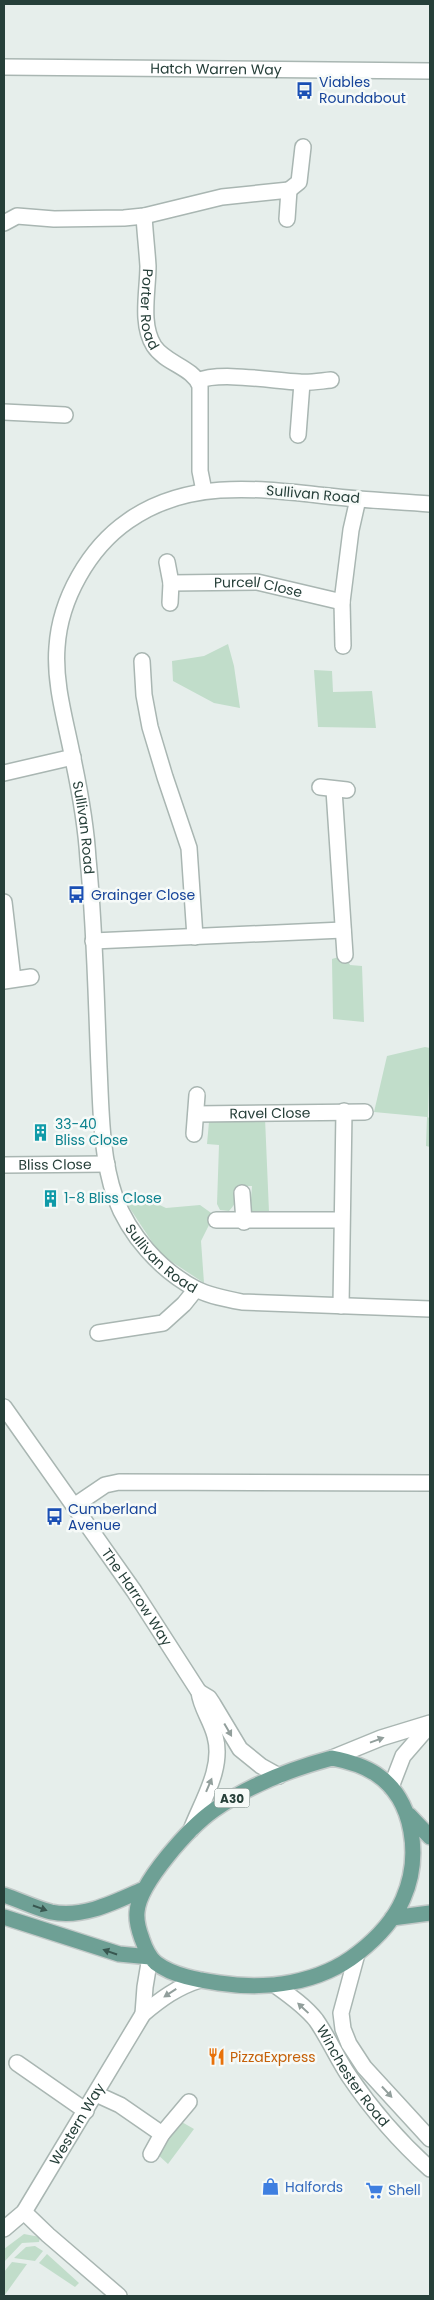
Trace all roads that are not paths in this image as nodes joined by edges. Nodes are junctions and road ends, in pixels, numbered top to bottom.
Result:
1 (4, 67) edge
2 (430, 71) edge
3 (303, 147) dead end
4 (289, 190) junction
5 (144, 216) junction
6 (287, 219) dead end
7 (4, 223) edge
8 (331, 380) dead end
9 (198, 381) junction
10 (302, 382) junction
11 (4, 412) edge
12 (65, 415) dead end
13 (298, 435) dead end
14 (204, 491) junction
15 (358, 499) junction
16 (430, 504) edge
17 (168, 562) dead end
18 (172, 583) junction
19 (342, 602) junction
20 (170, 603) dead end
21 (343, 646) dead end
22 (142, 661) dead end
23 (73, 757) junction
24 (4, 773) edge
25 (334, 789) dead end
26 (4, 902) edge
27 (343, 930) junction
28 (195, 937) junction
29 (93, 941) junction
30 (344, 955) dead end
31 (31, 977) dead end
32 (8, 980) edge
33 (197, 1095) dead end
34 (344, 1111) junction
35 (365, 1112) dead end
36 (196, 1114) junction
37 (194, 1134) dead end
38 (108, 1164) junction
39 (4, 1165) edge
40 (242, 1193) dead end
41 (216, 1220) dead end
42 (341, 1220) junction
43 (244, 1222) junction
44 (196, 1289) junction
45 (341, 1306) junction
46 (430, 1309) edge
47 (98, 1333) dead end
48 (4, 1407) edge
49 (430, 1483) edge
50 (74, 1506) junction
51 (199, 1692) junction
52 (430, 1724) edge
53 (332, 1758) junction
54 (279, 1776) junction
55 (391, 1787) junction
56 (409, 1815) junction
57 (191, 1830) junction
58 (430, 1837) edge
59 (144, 1889) junction
60 (4, 1895) edge
61 (430, 1913) edge
62 (4, 1917) edge
63 (392, 1918) junction
64 (357, 1954) junction
65 (150, 1957) junction
66 (200, 1980) junction
67 (275, 1985) junction
68 (143, 2014) junction
69 (17, 2063) dead end
70 (96, 2094) junction
71 (190, 2102) dead end
72 (86, 2111) junction
73 (410, 2118) junction
74 (162, 2134) junction
75 (430, 2139) edge
76 (404, 2144) junction
77 (152, 2154) dead end
78 (424, 2159) edge
79 (430, 2169) edge
80 (24, 2212) junction
81 (4, 2230) edge
82 (119, 2296) edge

1 - 2 street, Hatch Warren Way
3 - 4 street
4 - 5 street
4 - 6 street
5 - 7 street
5 - 9 street, Porter Road
8 - 10 street
9 - 10 street
9 - 14 street
10 - 13 street
11 - 12 street
14 - 15 street, Sullivan Road
14 - 23 street, Sullivan Road
15 - 16 street, Sullivan Road
15 - 19 street
17 - 18 street
18 - 19 street, Purcell Close
18 - 20 street
19 - 21 street
22 - 28 street
23 - 24 street
23 - 29 street, Sullivan Road
25 - 27 street
26 - 32 street
27 - 28 street
27 - 30 street
28 - 29 street
29 - 38 street, Sullivan Road
31 - 32 street
33 - 36 street
34 - 35 street, Ravel Close
34 - 36 street, Ravel Close
34 - 42 street
36 - 37 street
38 - 39 street, Bliss Close
38 - 44 street, Sullivan Road
40 - 43 street
41 - 43 street
42 - 43 street
42 - 45 street
44 - 45 street, Sullivan Road
44 - 47 street
45 - 46 street, Sullivan Road
48 - 50 street, The Harrow Way
49 - 50 street
50 - 51 street, The Harrow Way
51 -> 54 street, The Harrow Way
57 -> 51 street, The Harrow Way
53 -> 52 street
52 - 55 street
53 - 54 main road, A30
53 - 55 main road
54 - 57 main road, A30
55 - 56 main road
56 - 58 main road
56 - 63 main road
57 - 59 main road, A30
60 -> 59 main road, A30
59 - 65 main road, A30
61 - 63 main road
65 -> 62 main road
63 - 64 main road
64 - 67 main road
64 -> 73 street, Winchester Road
65 - 66 main road
65 - 68 street, Western Way
66 - 67 main road
66 -> 68 street, Western Way
76 -> 67 street, Winchester Road
68 - 70 street, Western Way
69 - 72 street
70 - 72 street, Western Way
70 - 74 street
71 - 74 street
72 - 80 street, Western Way
73 - 75 street, Winchester Road
73 - 76 street
74 - 77 street
76 - 78 street, Winchester Road
78 - 79 street, Winchester Road
80 - 81 street, Western Way
80 - 82 street

